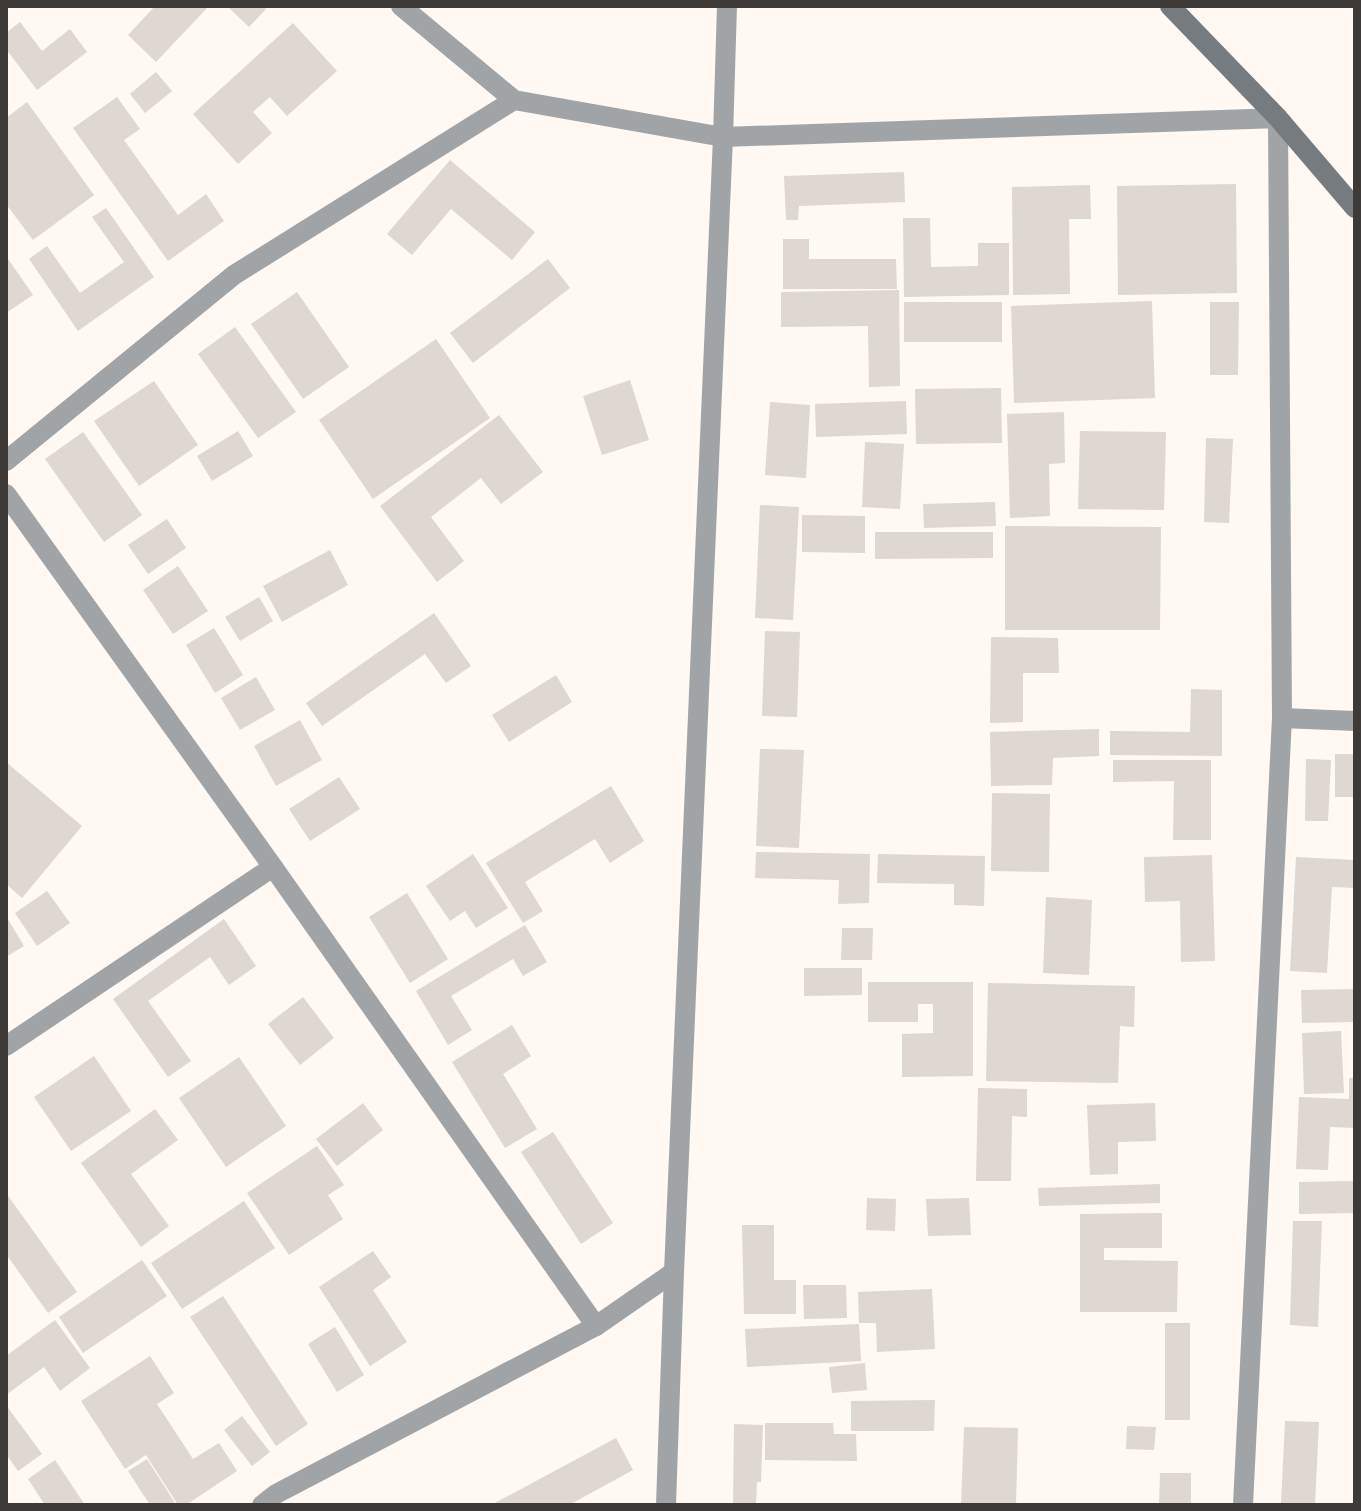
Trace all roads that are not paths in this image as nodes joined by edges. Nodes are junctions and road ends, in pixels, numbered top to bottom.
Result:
1 (401, 6) edge
2 (727, 6) edge
3 (1170, 6) edge
4 (514, 100) junction
5 (1278, 118) junction
6 (723, 137) junction
7 (1355, 208) edge
8 (6, 461) edge
9 (6, 494) edge
10 (1282, 718) junction
11 (1355, 721) edge
12 (273, 867) junction
13 (6, 1046) edge
14 (674, 1272) junction
15 (596, 1326) junction
16 (262, 1505) edge
17 (666, 1505) edge
18 (1243, 1505) edge

1 - 4 street
2 - 6 street
3 - 5 main road
4 - 6 street
4 - 8 street
5 - 6 street
5 - 7 main road
5 - 10 street
6 - 14 street
9 - 12 street
10 - 11 street
10 - 18 street
12 - 13 street
12 - 15 street
14 - 15 street
14 - 17 street
15 - 16 street

